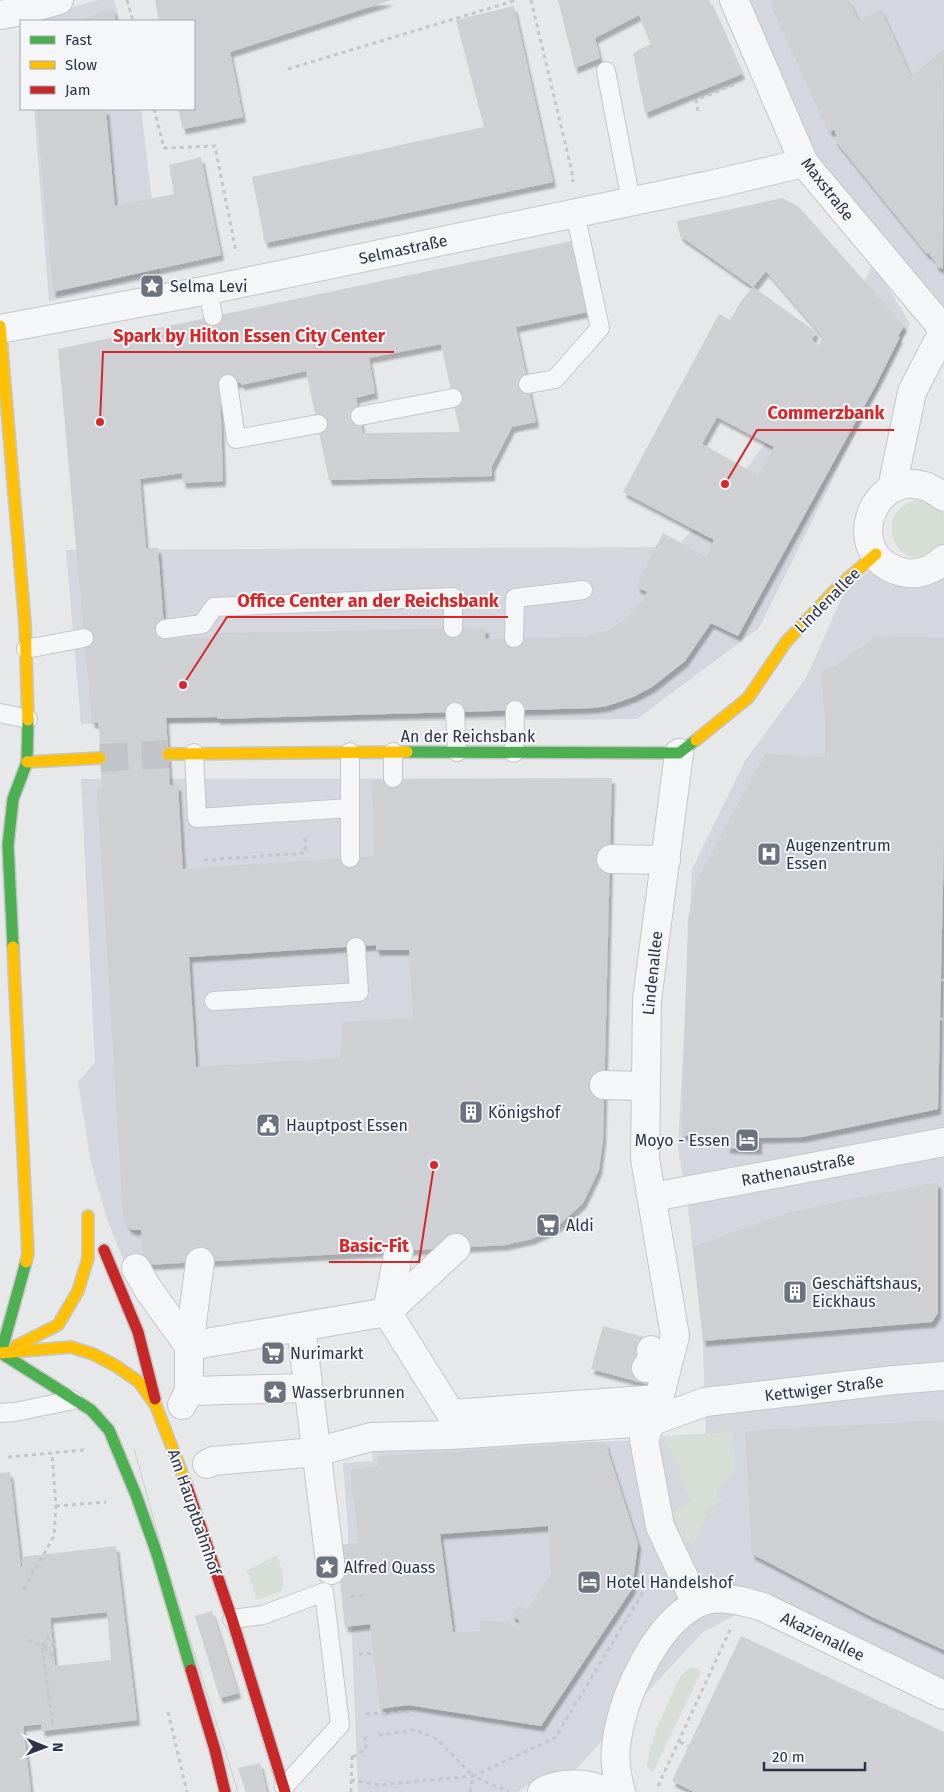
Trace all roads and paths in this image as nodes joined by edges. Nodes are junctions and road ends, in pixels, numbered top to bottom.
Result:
1 (59, 0) edge
2 (128, 0) edge
3 (517, 0) edge
4 (531, 0) edge
5 (734, 0) edge
6 (0, 15) edge
7 (133, 20) edge
8 (288, 69) dead end
9 (606, 71) dead end
10 (764, 71) junction
11 (154, 110) edge
12 (698, 111) dead end
13 (804, 163) junction
14 (631, 201) junction
15 (575, 213) junction
16 (242, 283) junction
17 (0, 328) edge
18 (944, 330) edge
19 (228, 384) dead end
20 (528, 384) dead end
21 (453, 398) dead end
22 (360, 416) dead end
23 (318, 424) dead end
24 (5, 471) edge
25 (892, 488) junction
26 (944, 497) edge
27 (876, 554) junction
28 (942, 566) edge
29 (582, 590) dead end
30 (452, 628) dead end
31 (165, 629) dead end
32 (84, 638) dead end
33 (514, 638) dead end
34 (26, 649) junction
35 (515, 710) dead end
36 (455, 712) dead end
37 (0, 713) edge
38 (28, 719) junction
39 (350, 752) junction
40 (393, 752) junction
41 (456, 752) junction
42 (194, 753) junction
43 (514, 753) junction
44 (679, 753) junction
45 (168, 754) tunnel mouth
46 (100, 758) tunnel mouth
47 (27, 762) junction
48 (393, 778) dead end
49 (350, 808) junction
50 (297, 854) dead end
51 (350, 858) dead end
52 (611, 859) dead end
53 (204, 860) dead end
54 (666, 860) junction
55 (356, 947) dead end
56 (214, 1001) dead end
57 (604, 1085) dead end
58 (646, 1086) junction
59 (944, 1142) edge
60 (653, 1197) junction
61 (88, 1216) dead end
62 (456, 1248) dead end
63 (104, 1250) dead end
64 (398, 1250) dead end
65 (200, 1262) dead end
66 (140, 1284) dead end
67 (387, 1312) junction
68 (301, 1327) junction
69 (188, 1346) junction
70 (0, 1353) edge
71 (944, 1376) edge
72 (308, 1388) junction
73 (73, 1400) junction
74 (176, 1401) junction
75 (0, 1413) edge
76 (651, 1420) junction
77 (448, 1439) junction
78 (89, 1449) dead end
79 (52, 1452) junction
80 (316, 1452) junction
81 (8, 1457) dead end
82 (207, 1464) dead end
83 (113, 1501) dead end
84 (56, 1506) junction
85 (331, 1570) dead end
86 (653, 1577) dead end
87 (24, 1588) dead end
88 (696, 1603) junction
89 (232, 1619) junction
90 (53, 1630) dead end
91 (29, 1640) dead end
92 (54, 1644) dead end
93 (42, 1647) junction
94 (56, 1658) dead end
95 (944, 1695) edge
96 (168, 1712) dead end
97 (412, 1712) dead end
98 (364, 1713) dead end
99 (53, 1726) dead end
100 (379, 1735) dead end
101 (680, 1742) junction
102 (688, 1746) dead end
103 (473, 1776) junction
104 (658, 1786) dead end
105 (285, 1790) edge
106 (600, 1790) edge
107 (187, 1792) edge
108 (225, 1792) edge
109 (351, 1792) edge
110 (470, 1792) edge
111 (510, 1792) edge
112 (542, 1792) edge
113 (621, 1792) edge

1 - 6 street
2 - 7 path
3 - 8 path
4 - 15 path
5 - 10 street, Maxstraße
9 - 14 lane
10 - 12 path
10 - 13 street, Maxstraße
11 - 16 path
13 - 14 street, Selmastraße
13 - 18 street, Maxstraße
14 - 15 street, Selmastraße
15 - 16 street, Selmastraße
15 - 20 lane
16 - 17 street, Selmastraße
17 - 24 street
18 - 25 street
19 - 23 lane
21 - 22 lane
24 - 34 street
25 - 26 street
25 - 27 street
27 - 28 street
27 - 44 street, Lindenallee
29 - 33 lane
30 - 31 lane
32 - 34 lane
34 - 38 street
35 - 43 lane
36 - 41 lane
37 - 38 lane
38 - 47 street
39 - 40 street, An der Reichsbank
39 - 42 street, An der Reichsbank
39 - 49 lane
40 - 41 street, An der Reichsbank
40 - 48 lane
41 - 43 street, An der Reichsbank
42 - 45 street, An der Reichsbank
42 - 49 lane
43 - 44 street, An der Reichsbank
44 - 54 street, Lindenallee
46 - 47 street
47 - 70 street
49 - 51 lane
50 - 53 path
52 - 54 street
54 - 58 street, Lindenallee
55 - 56 lane
57 - 58 street
58 - 60 street, Lindenallee
59 - 60 street, Rathenaustraße
60 - 76 street, Lindenallee
61 - 70 street
62 - 67 street
63 - 74 street
64 - 67 street
65 - 69 street
66 - 69 street
67 - 68 street
67 - 77 street
68 - 69 street
68 - 72 street
69 - 74 street
70 - 73 street
70 - 74 street, Am Hauptbahnhof
71 - 76 street, Kettwiger Straße
72 - 74 street
72 - 80 street
73 - 75 lane
73 - 108 street
74 - 89 street, Am Hauptbahnhof
76 - 77 street, Kettwiger Straße
76 - 88 street
77 - 80 street, Kettwiger Straße
78 - 79 path
79 - 81 path
79 - 84 path
80 - 82 street, Kettwiger Straße
80 - 85 street
83 - 84 path
84 - 87 path
86 - 103 path
88 - 95 street, Akazienallee
88 - 101 path
88 - 113 street
89 - 105 street, Am Hauptbahnhof
89 - 105 lane
90 - 93 path
91 - 93 path
92 - 93 path
93 - 94 path
93 - 99 path
96 - 107 path
97 - 98 path
100 - 103 path
101 - 102 path
101 - 104 path
103 - 109 path
103 - 110 path
103 - 111 path
106 - 112 street

